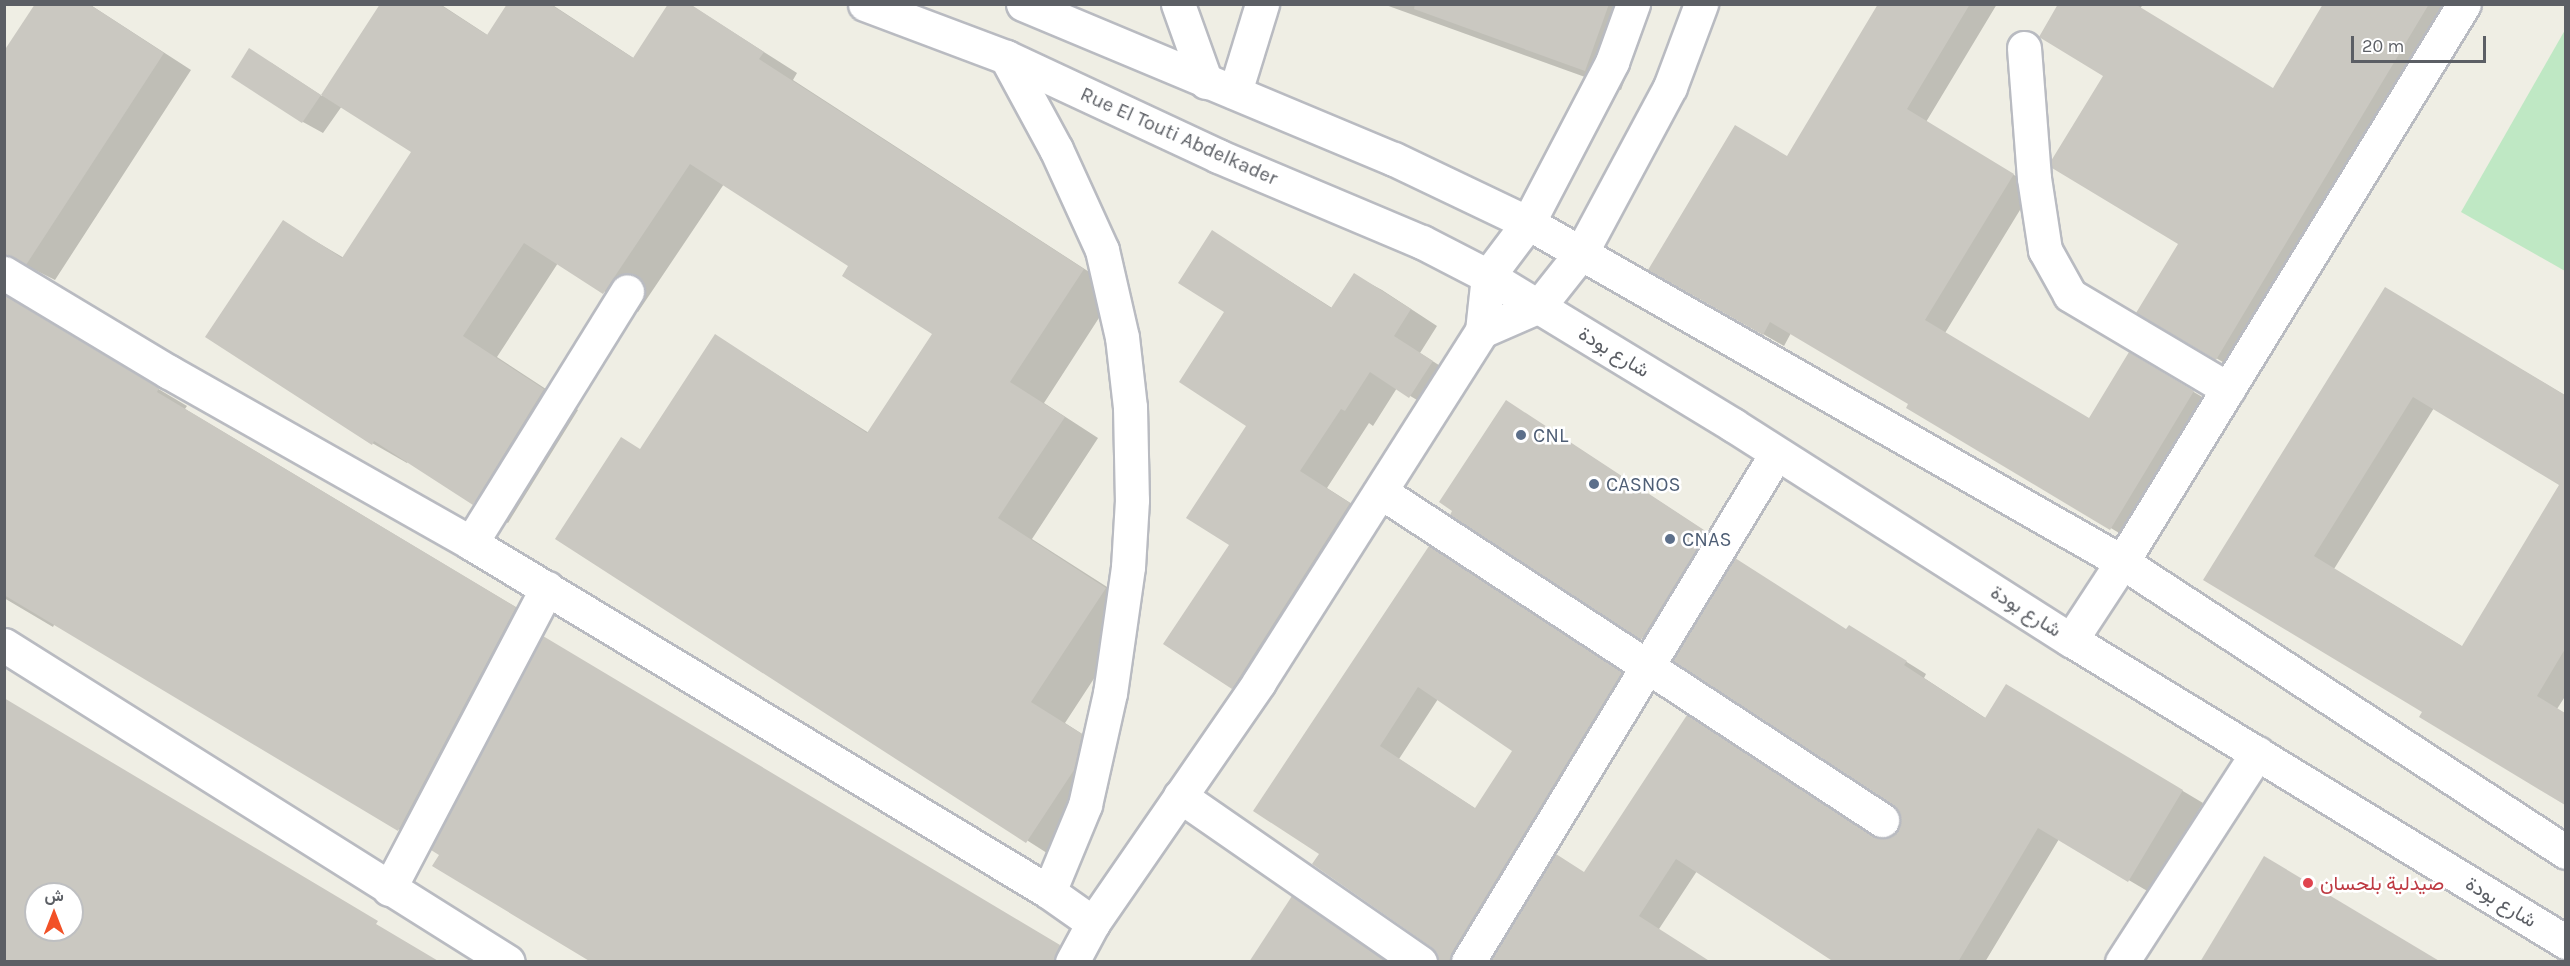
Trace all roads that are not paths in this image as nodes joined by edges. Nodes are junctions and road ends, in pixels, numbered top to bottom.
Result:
1 (865, 4) edge
2 (1023, 4) edge
3 (1178, 4) edge
4 (1262, 4) edge
5 (1633, 4) edge
6 (1701, 4) edge
7 (2463, 4) edge
8 (2024, 48) dead end
9 (1006, 57) junction
10 (1221, 87) junction
11 (1528, 223) junction
12 (1581, 253) junction
13 (4, 273) edge
14 (1488, 276) junction
15 (627, 291) dead end
16 (1539, 306) junction
17 (1482, 332) junction
18 (2228, 389) junction
19 (1776, 454) junction
20 (1381, 492) junction
21 (471, 543) junction
22 (2122, 562) junction
23 (547, 588) junction
24 (2072, 640) junction
25 (4, 645) edge
26 (1647, 667) junction
27 (2257, 753) junction
28 (1180, 796) junction
29 (1882, 820) dead end
30 (2565, 852) edge
31 (390, 889) junction
32 (1049, 892) junction
33 (1093, 923) junction
34 (2565, 942) edge
35 (508, 962) edge
36 (1072, 962) edge
37 (1420, 962) edge
38 (1468, 962) edge
39 (2121, 962) edge

1 - 9 street, Rue El Touti Abdelkader
2 - 10 street
3 - 10 street
4 - 10 street
5 - 11 street
6 - 12 street
7 - 18 street
8 - 18 street
9 - 14 street, Rue El Touti Abdelkader
9 - 32 street
10 - 11 street
11 - 12 street
11 - 14 street
12 - 16 street
12 - 22 street
13 - 21 street
14 - 16 street, شارع بودة
14 - 17 street
15 - 21 street
16 - 17 street
16 - 19 street, شارع بودة
17 - 20 street
18 - 22 street
19 - 24 street, شارع بودة
19 - 26 street
20 - 26 street
20 - 28 street
21 - 23 street
22 - 24 street
22 - 30 street
23 - 31 street
23 - 32 street
24 - 27 street, شارع بودة
25 - 31 street
26 - 29 street
26 - 38 street
27 - 34 street, شارع بودة
27 - 39 street
28 - 33 street
28 - 37 street
31 - 35 street
32 - 33 street
33 - 36 street

